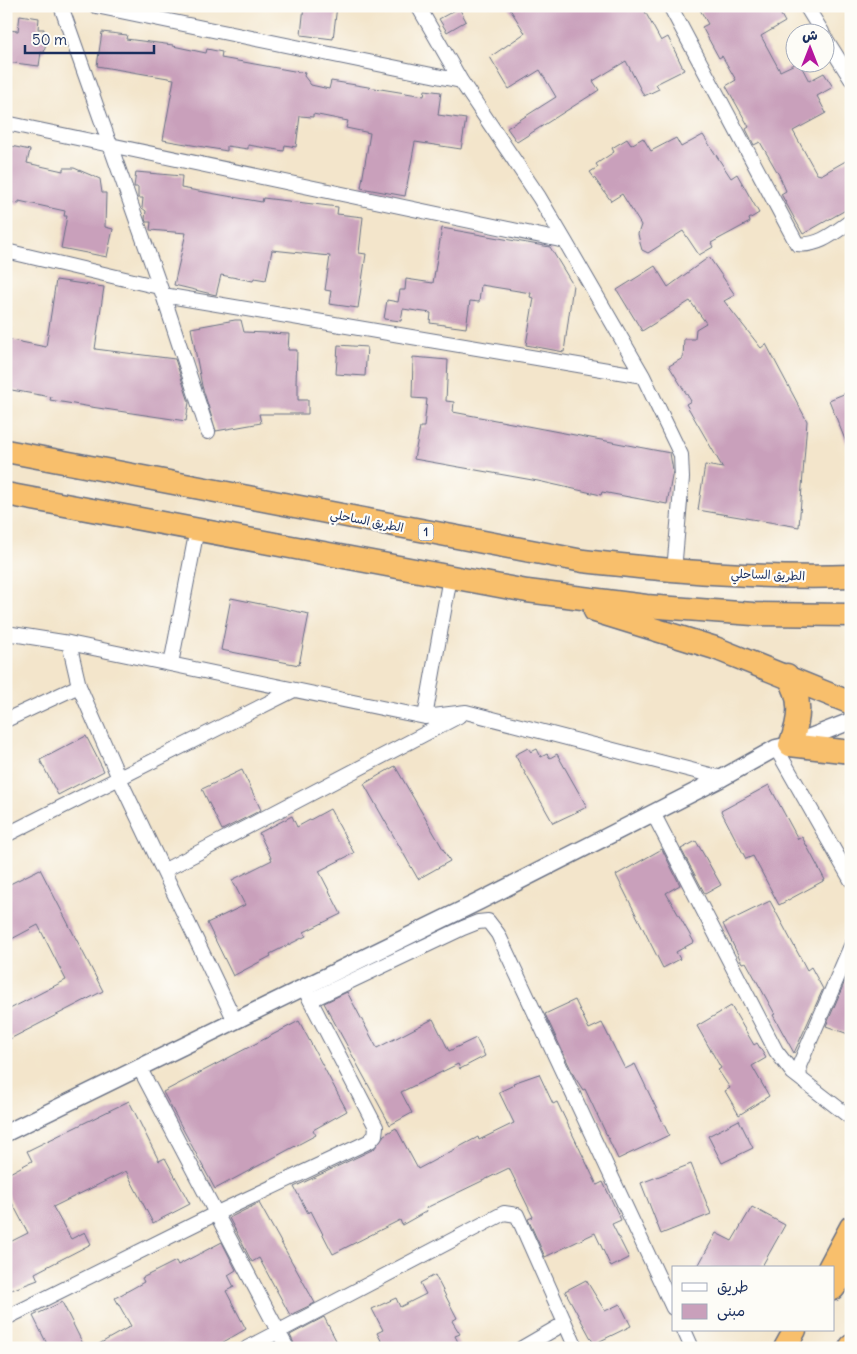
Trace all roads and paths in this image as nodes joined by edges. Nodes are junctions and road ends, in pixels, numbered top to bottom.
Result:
1 (61, 6) edge
2 (96, 6) edge
3 (418, 6) edge
4 (670, 6) edge
5 (806, 6) edge
6 (816, 22) edge
7 (834, 52) edge
8 (851, 79) edge
9 (461, 81) junction
10 (6, 123) edge
11 (109, 144) junction
12 (851, 221) edge
13 (565, 241) junction
14 (6, 251) edge
15 (161, 291) junction
16 (643, 376) junction
17 (208, 432) dead end
18 (6, 451) edge
19 (6, 494) edge
20 (197, 529) junction
21 (674, 571) junction
22 (450, 576) junction
23 (851, 576) edge
24 (527, 591) junction
25 (851, 615) edge
26 (6, 633) edge
27 (69, 643) junction
28 (170, 664) junction
29 (787, 675) junction
30 (79, 686) junction
31 (294, 690) junction
32 (851, 703) edge
33 (466, 712) junction
34 (425, 717) junction
35 (6, 720) edge
36 (851, 721) edge
37 (783, 746) junction
38 (851, 752) edge
39 (119, 778) junction
40 (722, 778) junction
41 (653, 813) junction
42 (6, 835) edge
43 (165, 870) junction
44 (851, 880) edge
45 (851, 946) edge
46 (307, 994) junction
47 (235, 1021) junction
48 (139, 1067) junction
49 (800, 1078) junction
50 (851, 1118) edge
51 (6, 1133) edge
52 (215, 1214) junction
53 (851, 1227) edge
54 (830, 1266) edge
55 (851, 1266) edge
56 (834, 1288) edge
57 (672, 1306) edge
58 (6, 1318) edge
59 (565, 1323) junction
60 (278, 1331) junction
61 (685, 1332) edge
62 (247, 1348) edge
63 (287, 1348) edge
64 (522, 1348) edge
65 (576, 1348) edge
66 (692, 1348) edge

1 - 11 street
2 - 9 street
3 - 9 street
4 - 12 street
5 - 6 street
7 - 8 street
9 - 13 street
10 - 11 street
11 - 13 street
11 - 15 street
13 - 16 street
14 - 15 street
15 - 16 street
15 - 17 street
16 - 21 street
18 - 21 highway, الطريق الساحلي / 1
19 - 20 highway
20 - 22 highway
20 - 28 street
21 - 23 highway, الطريق الساحلي / 1
22 - 24 highway
22 - 34 street
24 - 25 highway
24 - 29 highway
26 - 27 street
27 - 28 street
27 - 30 street
28 - 31 street
29 - 32 highway
29 - 37 highway
30 - 35 street
30 - 39 street
31 - 34 street
31 - 39 street
33 - 34 street
33 - 40 street
33 - 43 street
36 - 37 street
37 - 38 highway
37 - 40 street
37 - 44 street
39 - 42 street
39 - 43 street
40 - 41 street
41 - 46 street
41 - 49 street
43 - 47 street
45 - 49 street
46 - 47 street
46 - 52 street
46 - 57 street
47 - 48 street
48 - 51 street
48 - 52 street
49 - 50 street
52 - 58 street
52 - 60 street
53 - 54 highway
55 - 56 highway
59 - 60 street
59 - 64 street
59 - 65 street
60 - 62 street
60 - 63 street
61 - 66 street

